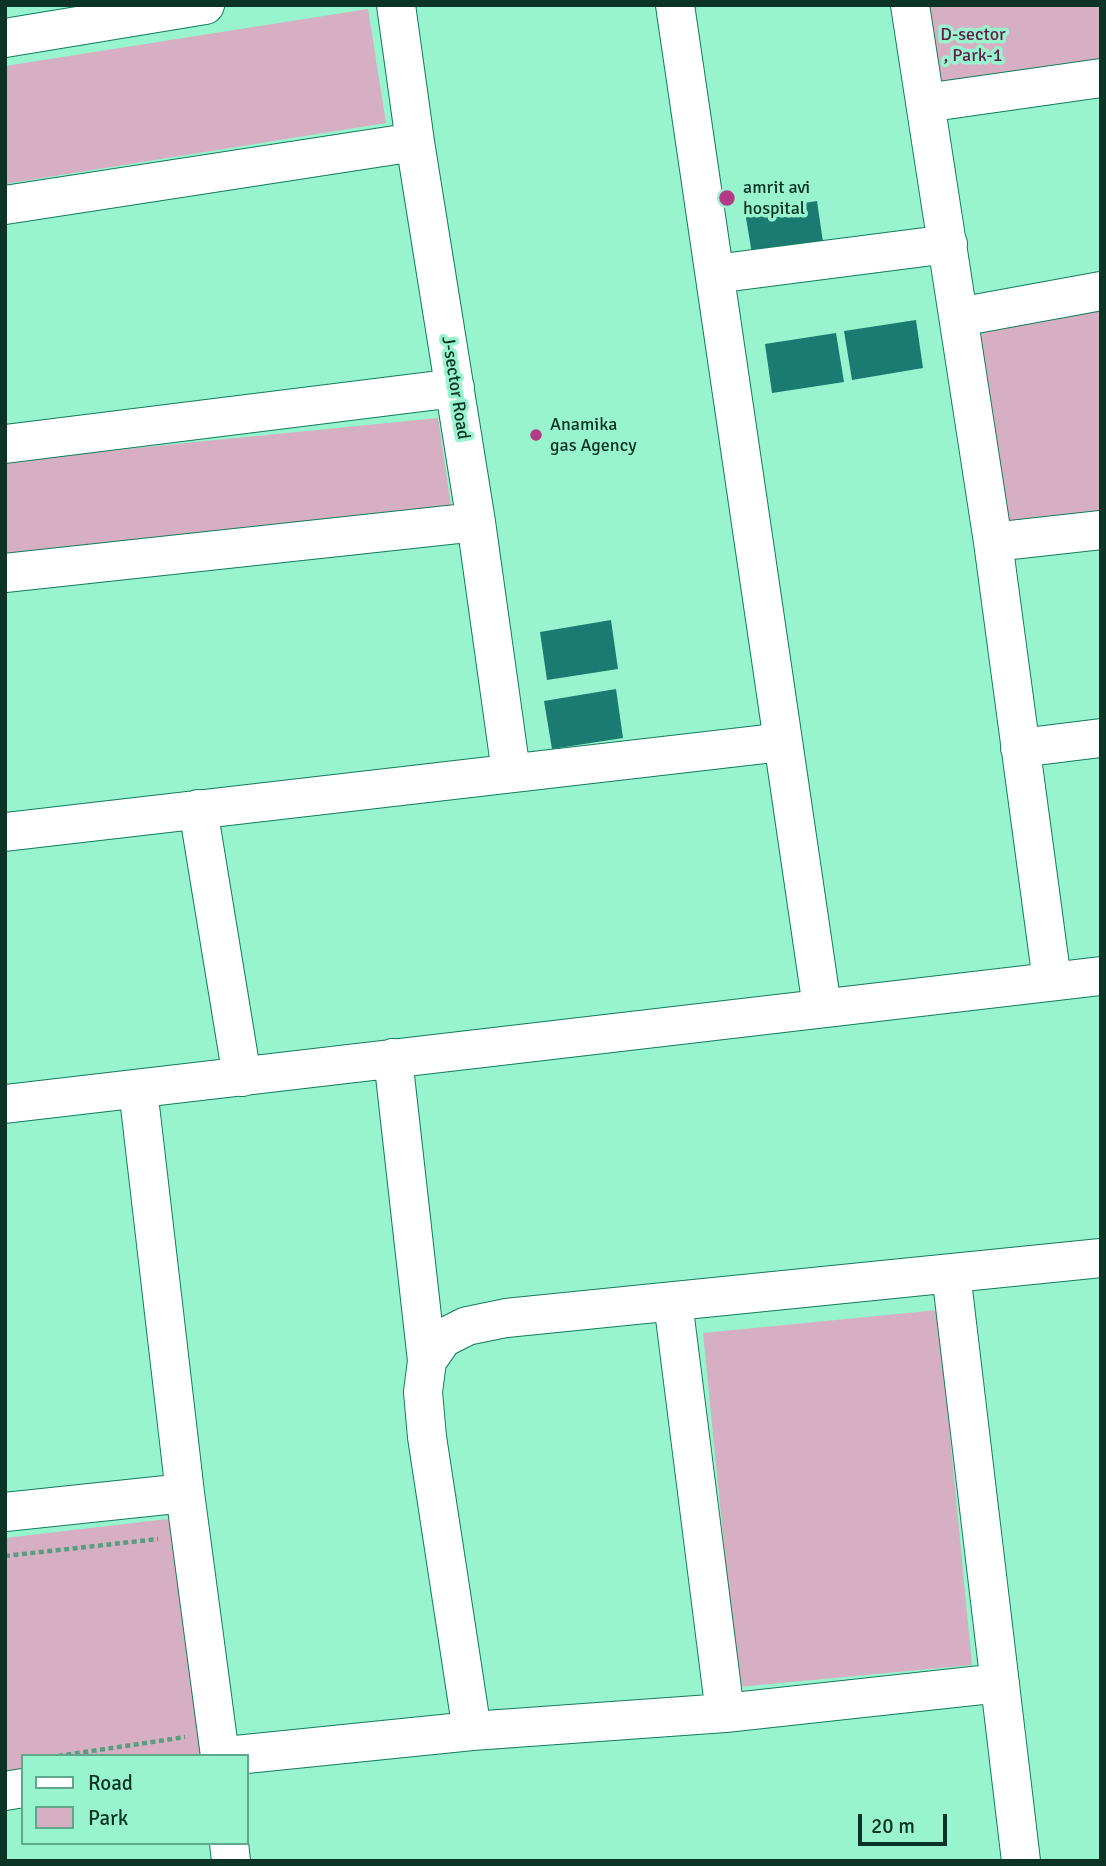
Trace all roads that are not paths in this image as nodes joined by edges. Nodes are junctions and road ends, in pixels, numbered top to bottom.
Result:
1 (205, 5) edge
2 (396, 5) edge
3 (674, 5) edge
4 (910, 5) edge
5 (5, 38) edge
6 (1101, 78) edge
7 (925, 103) junction
8 (415, 142) junction
9 (5, 205) edge
10 (947, 244) junction
11 (715, 274) junction
12 (1101, 291) edge
13 (958, 317) junction
14 (455, 388) junction
15 (5, 443) edge
16 (476, 522) junction
17 (1101, 530) edge
18 (993, 542) junction
19 (5, 573) edge
20 (1101, 738) edge
21 (783, 742) junction
22 (1020, 748) junction
23 (511, 772) junction
24 (198, 809) junction
25 (5, 832) edge
26 (1101, 976) edge
27 (1052, 981) junction
28 (822, 1007) junction
29 (393, 1059) junction
30 (242, 1077) junction
31 (138, 1089) junction
32 (5, 1104) edge
33 (1101, 1258) edge
34 (951, 1273) junction
35 (673, 1302) junction
36 (428, 1361) junction
37 (185, 1493) junction
38 (5, 1512) edge
39 (1000, 1683) junction
40 (725, 1713) junction
41 (472, 1731) junction
42 (220, 1754) edge
43 (246, 1754) edge
44 (1021, 1861) edge

1 - 5 street
2 - 8 street, J-sector Road
3 - 11 street
4 - 7 street
6 - 7 street
7 - 10 street
8 - 9 street
8 - 14 street, J-sector Road
10 - 11 street
10 - 13 street
11 - 21 street
12 - 13 street
13 - 18 street
14 - 15 street
14 - 16 street, J-sector Road
16 - 19 street
16 - 23 street, J-sector Road
17 - 18 street
18 - 22 street
20 - 22 street
21 - 23 street
21 - 28 street
22 - 27 street
23 - 24 street
24 - 25 street
24 - 30 street
26 - 27 street
27 - 28 street
28 - 29 street
29 - 30 street
29 - 36 street
30 - 31 street
31 - 32 street
31 - 37 street
33 - 34 street
34 - 35 street
34 - 39 street
35 - 36 street
35 - 40 street
36 - 41 street
37 - 38 street
37 - 42 street
39 - 40 street
39 - 44 street
40 - 41 street
41 - 43 street

